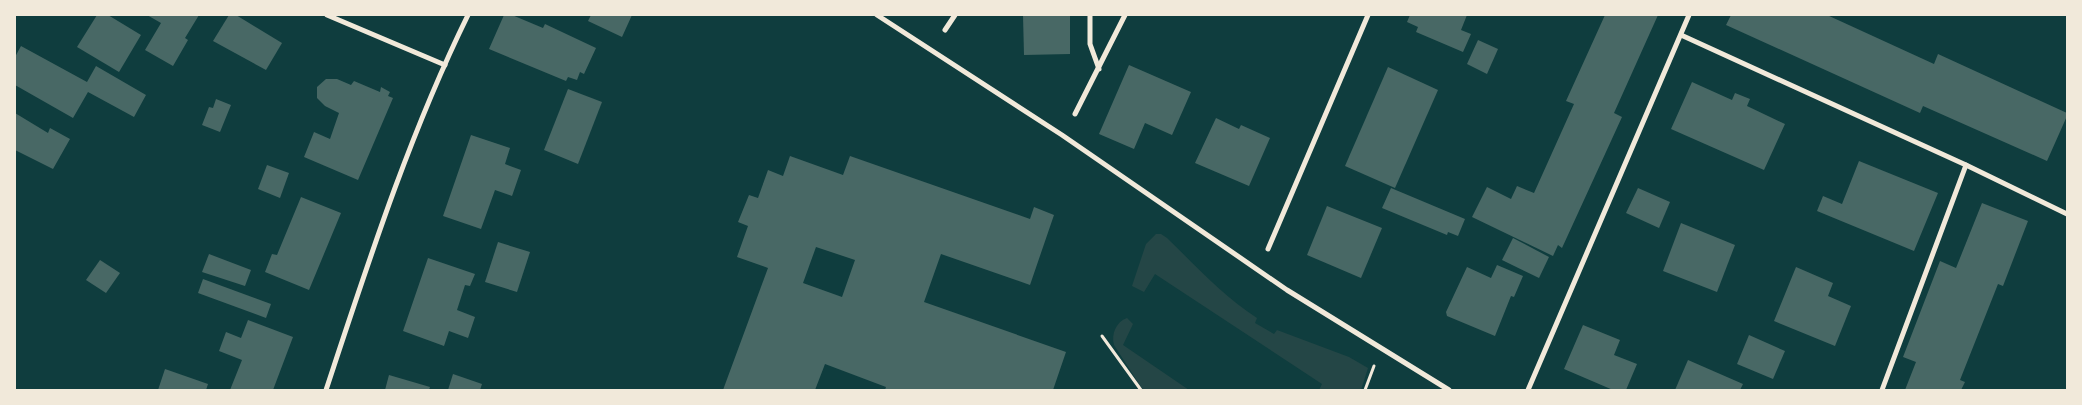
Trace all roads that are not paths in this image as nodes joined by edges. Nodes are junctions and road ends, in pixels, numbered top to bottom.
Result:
1 (327, 15) edge
2 (468, 15) edge
3 (877, 15) edge
4 (955, 15) edge
5 (1090, 15) edge
6 (1125, 15) edge
7 (1368, 15) edge
8 (1689, 15) edge
9 (945, 30) dead end
10 (1681, 35) junction
11 (445, 65) junction
12 (1099, 69) junction
13 (1075, 114) dead end
14 (1966, 165) junction
15 (2067, 214) edge
16 (1268, 249) dead end
17 (326, 390) edge
18 (1449, 390) edge
19 (1528, 390) edge
20 (1882, 390) edge

1 - 11 street
2 - 11 street
3 - 18 street
4 - 9 street
5 - 12 street
6 - 12 street
7 - 16 street
8 - 10 street
10 - 14 street
10 - 19 street
11 - 17 street
12 - 13 street
14 - 15 street
14 - 20 street

